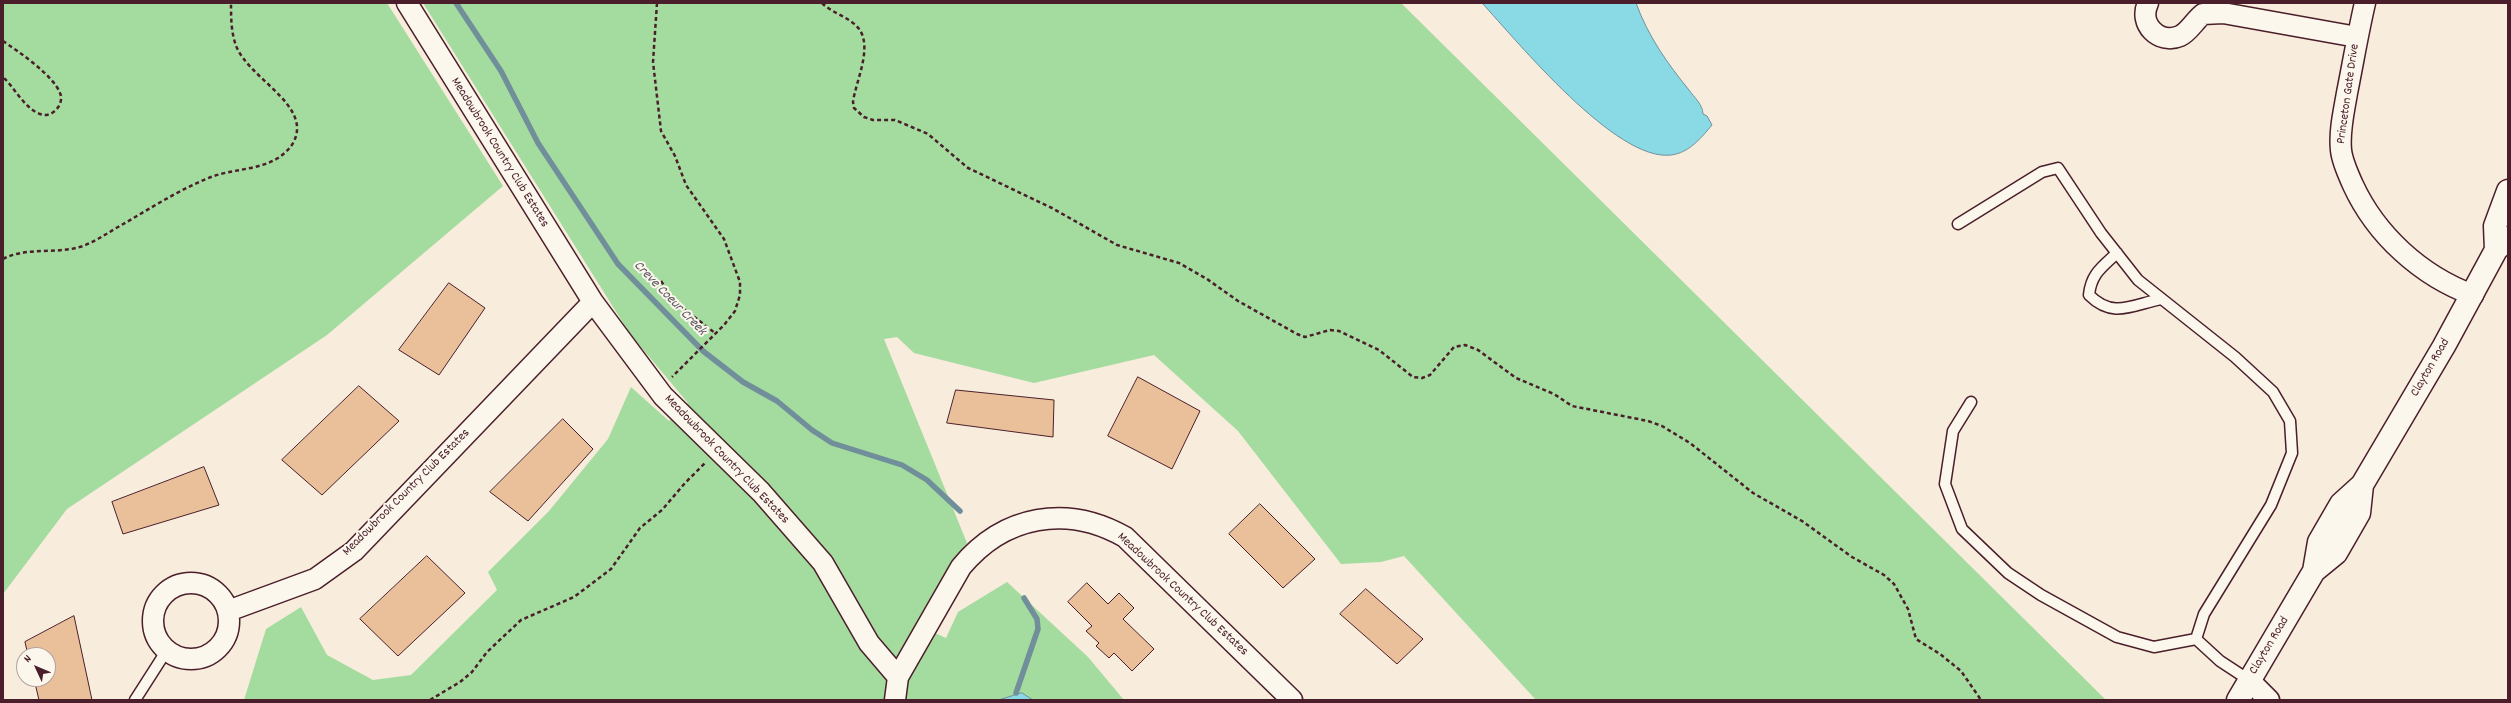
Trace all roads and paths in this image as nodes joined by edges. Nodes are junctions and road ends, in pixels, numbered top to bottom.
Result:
1 (231, 3) edge
2 (407, 3) edge
3 (657, 3) edge
4 (822, 3) edge
5 (2148, 3) edge
6 (2365, 3) edge
7 (2197, 8) edge
8 (2357, 37) junction
9 (3, 41) edge
10 (3, 77) edge
11 (2508, 191) edge
12 (1958, 224) dead end
13 (2502, 244) edge
14 (2117, 254) junction
15 (3, 259) edge
16 (661, 280) dead end
17 (2473, 294) junction
18 (2161, 299) junction
19 (593, 302) junction
20 (715, 333) junction
21 (696, 352) dead end
22 (1971, 402) dead end
23 (720, 451) junction
24 (228, 611) junction
25 (2196, 639) junction
26 (167, 650) junction
27 (898, 677) junction
28 (2250, 680) junction
29 (135, 700) edge
30 (430, 700) edge
31 (895, 700) edge
32 (1292, 700) edge
33 (1981, 700) edge
34 (2238, 700) edge
35 (2269, 700) edge

1 - 15 path
2 - 19 street, Meadowbrook Country Club Estates
3 - 20 path
4 - 33 path
5 - 7 street
6 - 8 street, Princeton Gate Drive
7 - 8 street
8 - 17 street, Princeton Gate Drive
9 - 10 path
11 - 13 main road, Clayton Road
12 - 14 lane
13 - 17 main road, Clayton Road
14 - 18 lane
14 - 18 lane
16 - 20 path
17 - 28 main road, Clayton Road
18 - 25 lane
19 - 23 street, Meadowbrook Country Club Estates
19 - 24 street, Meadowbrook Country Club Estates
20 - 21 path
22 - 25 lane
23 - 27 street, Meadowbrook Country Club Estates
23 - 30 path
24 - 26 street
24 - 26 street
25 - 28 lane
26 - 29 lane
27 - 31 street, Meadowbrook Country Club Estates
27 - 32 street, Meadowbrook Country Club Estates
28 - 34 main road, Clayton Road
28 - 35 street

